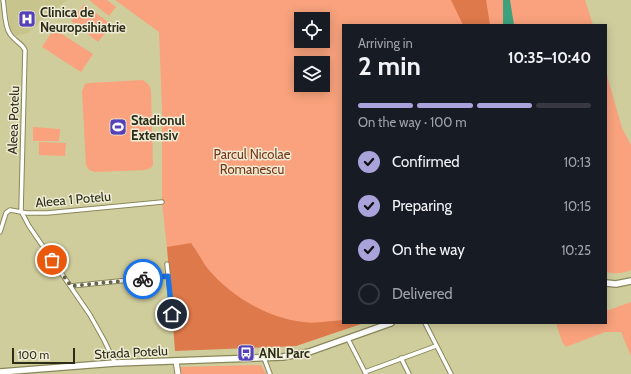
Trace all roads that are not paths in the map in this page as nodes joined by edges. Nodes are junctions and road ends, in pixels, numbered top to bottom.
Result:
1 (3, 0) edge
2 (162, 202) dead end
3 (21, 211) junction
4 (0, 232) edge
5 (167, 264) dead end
6 (168, 276) junction
7 (630, 281) edge
8 (607, 283) edge
9 (71, 286) junction
10 (172, 314) dead end
11 (388, 324) edge
12 (425, 324) edge
13 (348, 339) junction
14 (436, 346) junction
15 (264, 358) junction
16 (401, 358) junction
17 (176, 361) junction
18 (115, 363) junction
19 (0, 372) edge
20 (12, 373) edge
21 (366, 373) edge
22 (178, 374) edge
23 (270, 374) edge
24 (409, 374) edge
25 (451, 374) edge

1 - 3 street, Aleea Potelu
2 - 3 street, Aleea 1 Potelu
3 - 4 street
3 - 9 street, Aleea 1 Potelu
5 - 6 street
6 - 9 street
6 - 10 street
7 - 8 main road
9 - 18 street, Aleea 1 Potelu
11 - 13 main road, Strada Potelu
12 - 14 street
13 - 15 main road, Strada Potelu
13 - 21 street
14 - 16 street
14 - 25 street
15 - 17 main road, Strada Potelu
15 - 23 street
16 - 21 street
16 - 24 street
17 - 18 main road, Strada Potelu
17 - 22 street
18 - 20 main road, Strada Potelu
19 - 20 main road, Strada Potelu

